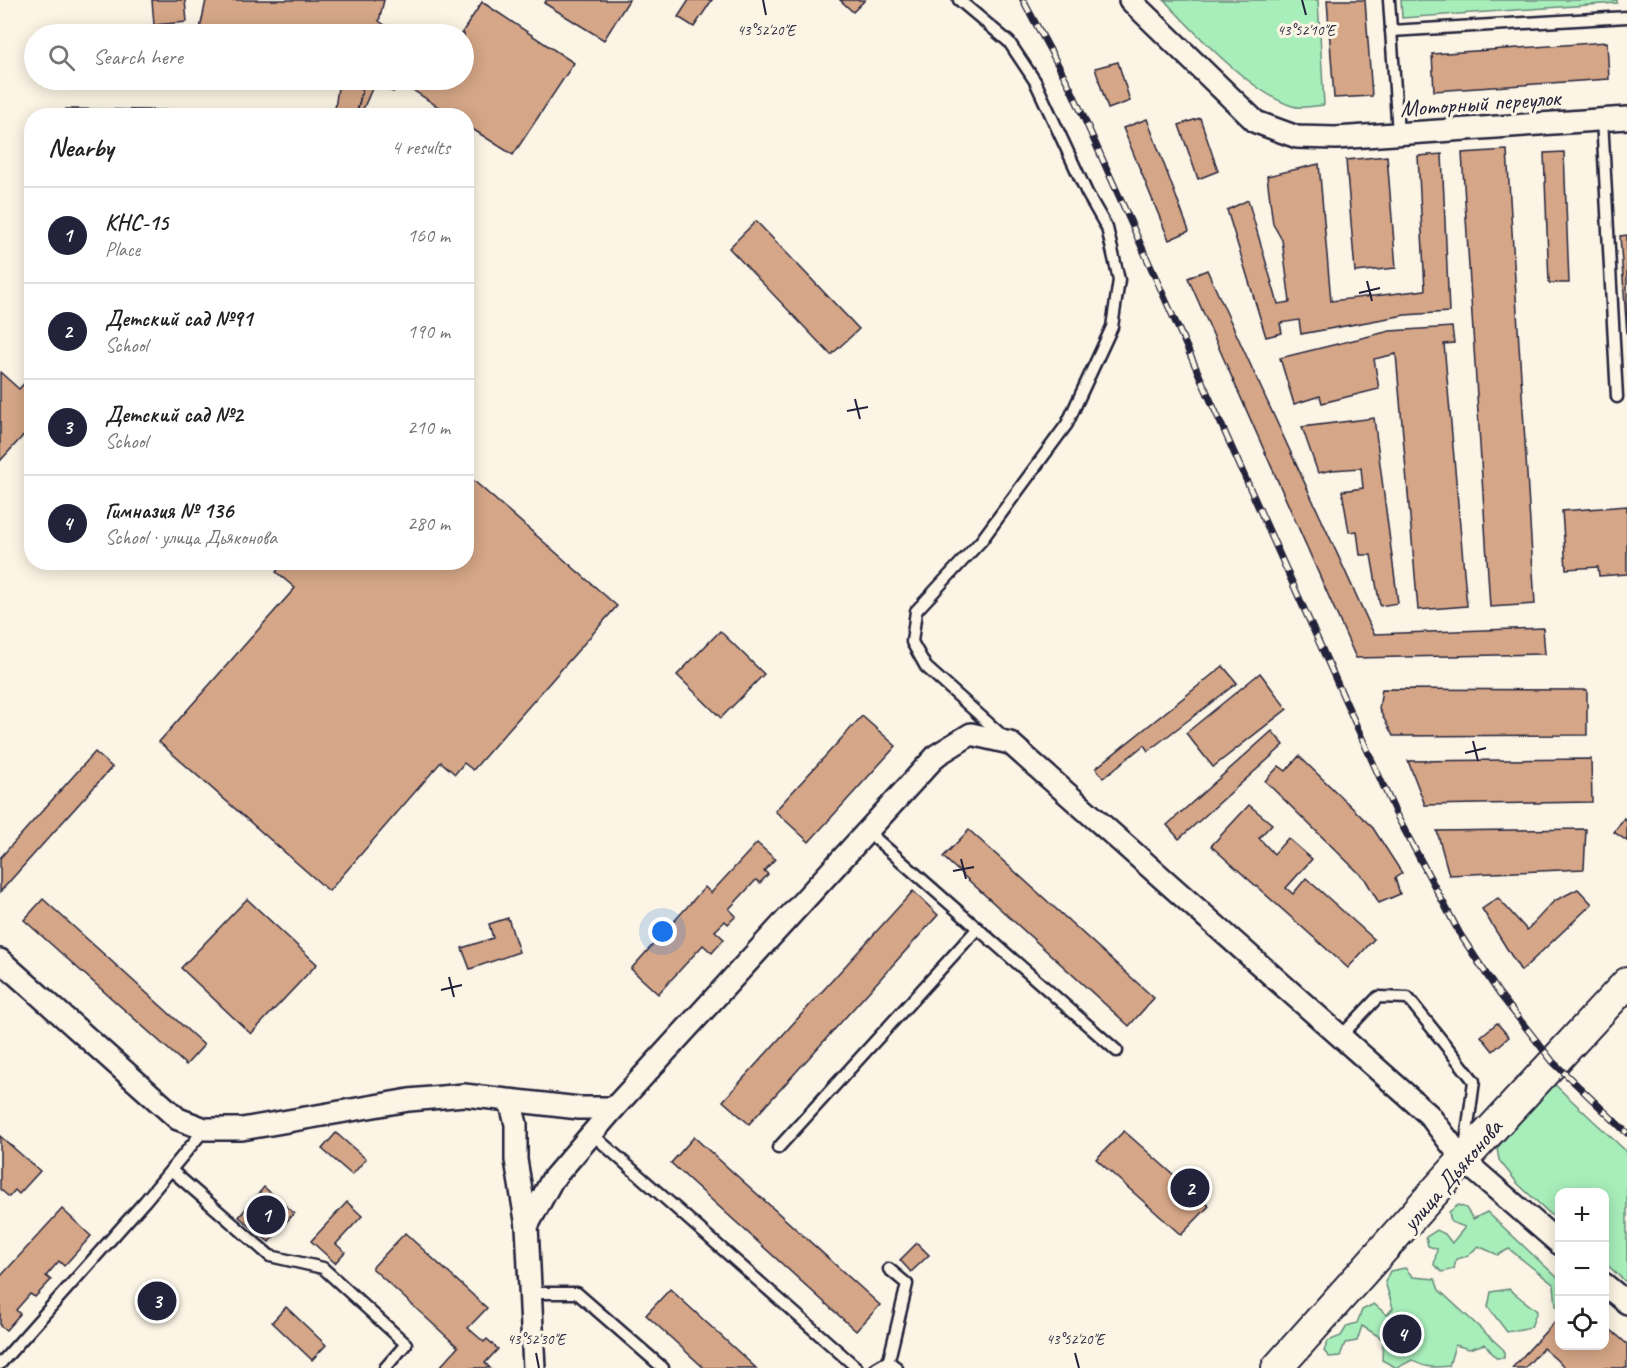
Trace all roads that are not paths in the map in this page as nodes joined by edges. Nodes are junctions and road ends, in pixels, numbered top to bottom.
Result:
1 (960, 0) edge
2 (1130, 0) edge
3 (1389, 0) edge
4 (1627, 17) edge
5 (1391, 31) junction
6 (1627, 118) edge
7 (1602, 119) junction
8 (1398, 134) junction
9 (1617, 397) dead end
10 (1010, 743) junction
11 (867, 831) junction
12 (978, 928) junction
13 (0, 960) edge
14 (1627, 982) edge
15 (1340, 1036) junction
16 (1117, 1050) dead end
17 (510, 1101) junction
18 (549, 1104) junction
19 (614, 1108) junction
20 (205, 1129) junction
21 (516, 1129) junction
22 (586, 1140) junction
23 (778, 1148) dead end
24 (1463, 1160) junction
25 (517, 1165) junction
26 (171, 1170) junction
27 (561, 1170) junction
28 (527, 1226) junction
29 (1558, 1242) edge
30 (889, 1269) dead end
31 (1609, 1287) edge
32 (530, 1293) junction
33 (1627, 1303) edge
34 (0, 1364) edge
35 (891, 1366) edge
36 (385, 1368) edge
37 (534, 1368) edge
38 (663, 1368) edge
39 (857, 1368) edge
40 (876, 1368) edge
41 (1277, 1368) edge

1 - 10 lane
2 - 8 street, Моторный переулок
3 - 5 lane
4 - 5 lane
5 - 8 lane
6 - 7 street, Моторный переулок
7 - 8 street, Моторный переулок
7 - 9 lane
10 - 11 street
10 - 15 street
11 - 12 lane
11 - 19 street
12 - 16 lane
12 - 23 lane
13 - 20 street
14 - 24 main road, улица Дьяконова
15 - 24 street
15 - 24 lane
17 - 18 street
17 - 20 street
17 - 21 street
18 - 19 street
18 - 21 street
18 - 22 street
19 - 22 street
20 - 26 lane
21 - 25 street
22 - 27 street
22 - 39 lane
24 - 29 street
24 - 41 main road, улица Дьяконова
25 - 27 street
25 - 28 street
26 - 34 lane
26 - 36 lane
27 - 28 street
28 - 32 street
30 - 35 lane
31 - 33 street
32 - 37 street
32 - 38 lane
35 - 40 lane

